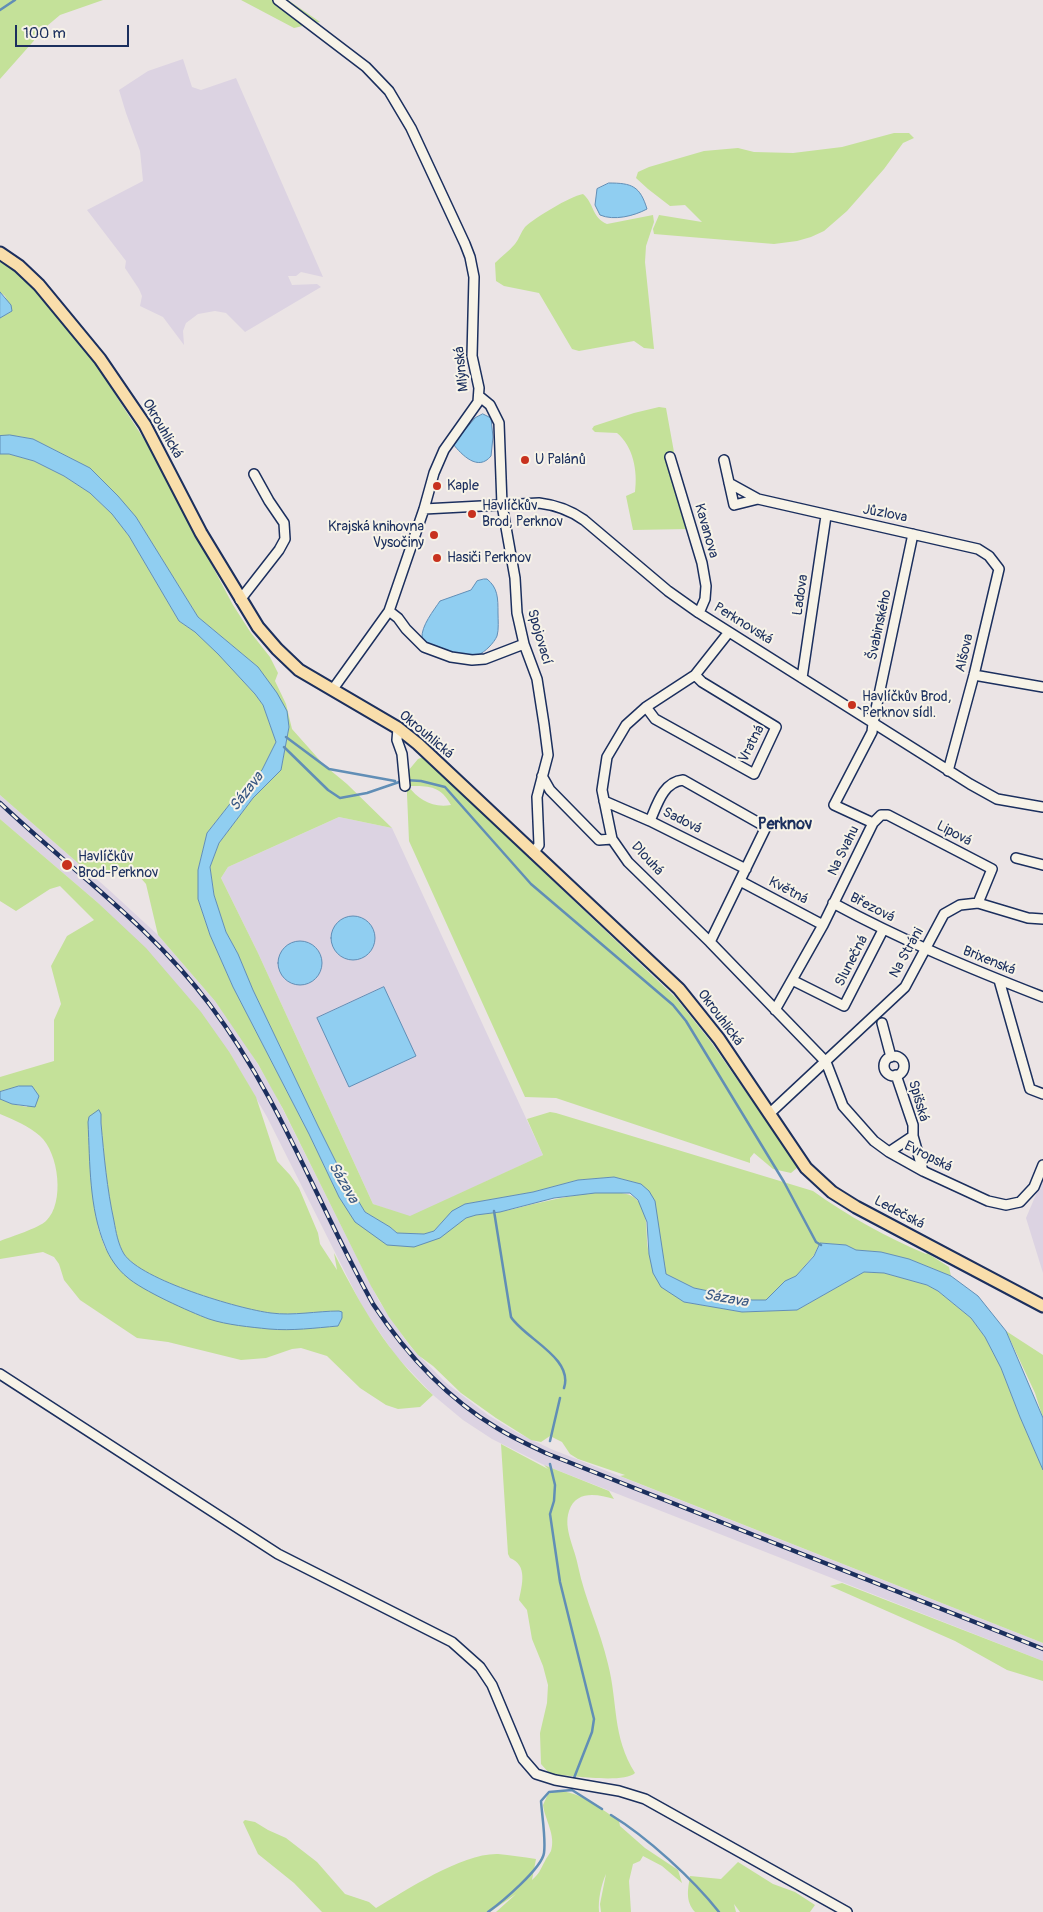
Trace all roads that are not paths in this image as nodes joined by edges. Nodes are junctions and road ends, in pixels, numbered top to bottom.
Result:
1 (278, 0) edge
2 (0, 253) edge
3 (479, 396) junction
4 (670, 457) dead end
5 (724, 460) dead end
6 (254, 474) dead end
7 (729, 483) junction
8 (758, 499) junction
9 (502, 505) junction
10 (424, 509) junction
11 (826, 516) junction
12 (914, 534) junction
13 (998, 569) joint
14 (240, 600) junction
15 (389, 611) junction
16 (699, 613) junction
17 (729, 632) junction
18 (524, 644) junction
19 (695, 675) junction
20 (974, 675) junction
21 (802, 678) junction
22 (1043, 686) edge
23 (333, 689) junction
24 (646, 707) junction
25 (872, 723) junction
26 (398, 728) junction
27 (948, 771) junction
28 (542, 776) junction
29 (405, 786) dead end
30 (604, 800) junction
31 (1043, 807) edge
32 (650, 820) junction
33 (873, 824) junction
34 (612, 839) junction
35 (533, 853) junction
36 (1016, 858) dead end
37 (1043, 866) edge
38 (746, 869) junction
39 (740, 881) junction
40 (833, 903) junction
41 (978, 903) junction
42 (1043, 919) edge
43 (822, 925) junction
44 (883, 930) junction
45 (710, 942) junction
46 (926, 949) junction
47 (792, 980) junction
48 (999, 980) junction
49 (1043, 995) edge
50 (775, 1010) junction
51 (882, 1023) dead end
52 (891, 1057) junction
53 (826, 1062) junction
54 (896, 1075) junction
55 (1043, 1094) edge
56 (769, 1114) junction
57 (913, 1136) junction
58 (889, 1152) junction
59 (1043, 1166) edge
60 (923, 1171) junction
61 (1043, 1306) edge
62 (0, 1374) edge
63 (847, 1912) edge

1 - 3 street, Mlýnská
2 - 14 main road, Okrouhlická
3 - 9 street, Spojovací
3 - 10 street, Mlýnská
4 - 16 street, Kavanova
5 - 7 street, Jůzlova
6 - 14 street
7 - 8 street, Jůzlova
7 - 8 street, Jůzlova
8 - 11 street, Jůzlova
9 - 10 street, Perknovská
9 - 16 street, Perknovská
9 - 18 street, Spojovací
10 - 15 street, Mlýnská
11 - 12 street, Jůzlova
11 - 21 street, Ladova
12 - 13 street, Jůzlova
12 - 25 street, Švabinského
13 - 20 street, Alšova
14 - 23 main road, Okrouhlická
15 - 18 street
15 - 23 street, Mlýnská
16 - 17 street, Perknovská
17 - 19 street, Dlouhá
17 - 21 street, Perknovská
18 - 28 street, Spojovací
19 - 24 street, Dlouhá
19 - 24 street, Vratná
20 - 22 street
20 - 27 street, Alšova
21 - 25 street, Perknovská
23 - 26 main road, Okrouhlická
24 - 30 street, Dlouhá
25 - 27 street, Perknovská
25 - 33 street, Na Svahu
26 - 29 street
26 - 35 main road, Okrouhlická
27 - 31 street, Perknovská
28 - 34 street
28 - 35 street, Spojovací
30 - 32 street, Sadová
30 - 34 street, Dlouhá
32 - 38 street, Sadová
32 - 38 street
33 - 40 street, Na Svahu
33 - 41 street, Lipová
34 - 45 street, Dlouhá
35 - 56 main road, Okrouhlická
36 - 37 street
38 - 39 street
39 - 43 street, Květná
39 - 45 street
40 - 43 street, Na Svahu
40 - 44 street, Březová
41 - 42 street, Na Stráni
41 - 46 street, Na Stráni
43 - 47 street, Na Svahu
44 - 46 street, Březová
44 - 47 street, Slunečná
45 - 50 street, Dlouhá
46 - 48 street, Brixenská
46 - 53 street, Na Stráni
47 - 50 street, Na Svahu
48 - 49 street, Brixenská
48 - 55 street
50 - 53 street, Dlouhá
51 - 52 street, Spišská
52 - 54 street, Spišská
52 - 54 street, Spišská
53 - 56 street, Na Stráni
53 - 58 street, Evropská
54 - 57 street, Spišská
56 - 61 main road, Ledečská
57 - 58 street, Spišská
57 - 60 street, Spišská
58 - 60 street, Evropská
59 - 60 street, Evropská
62 - 63 street

